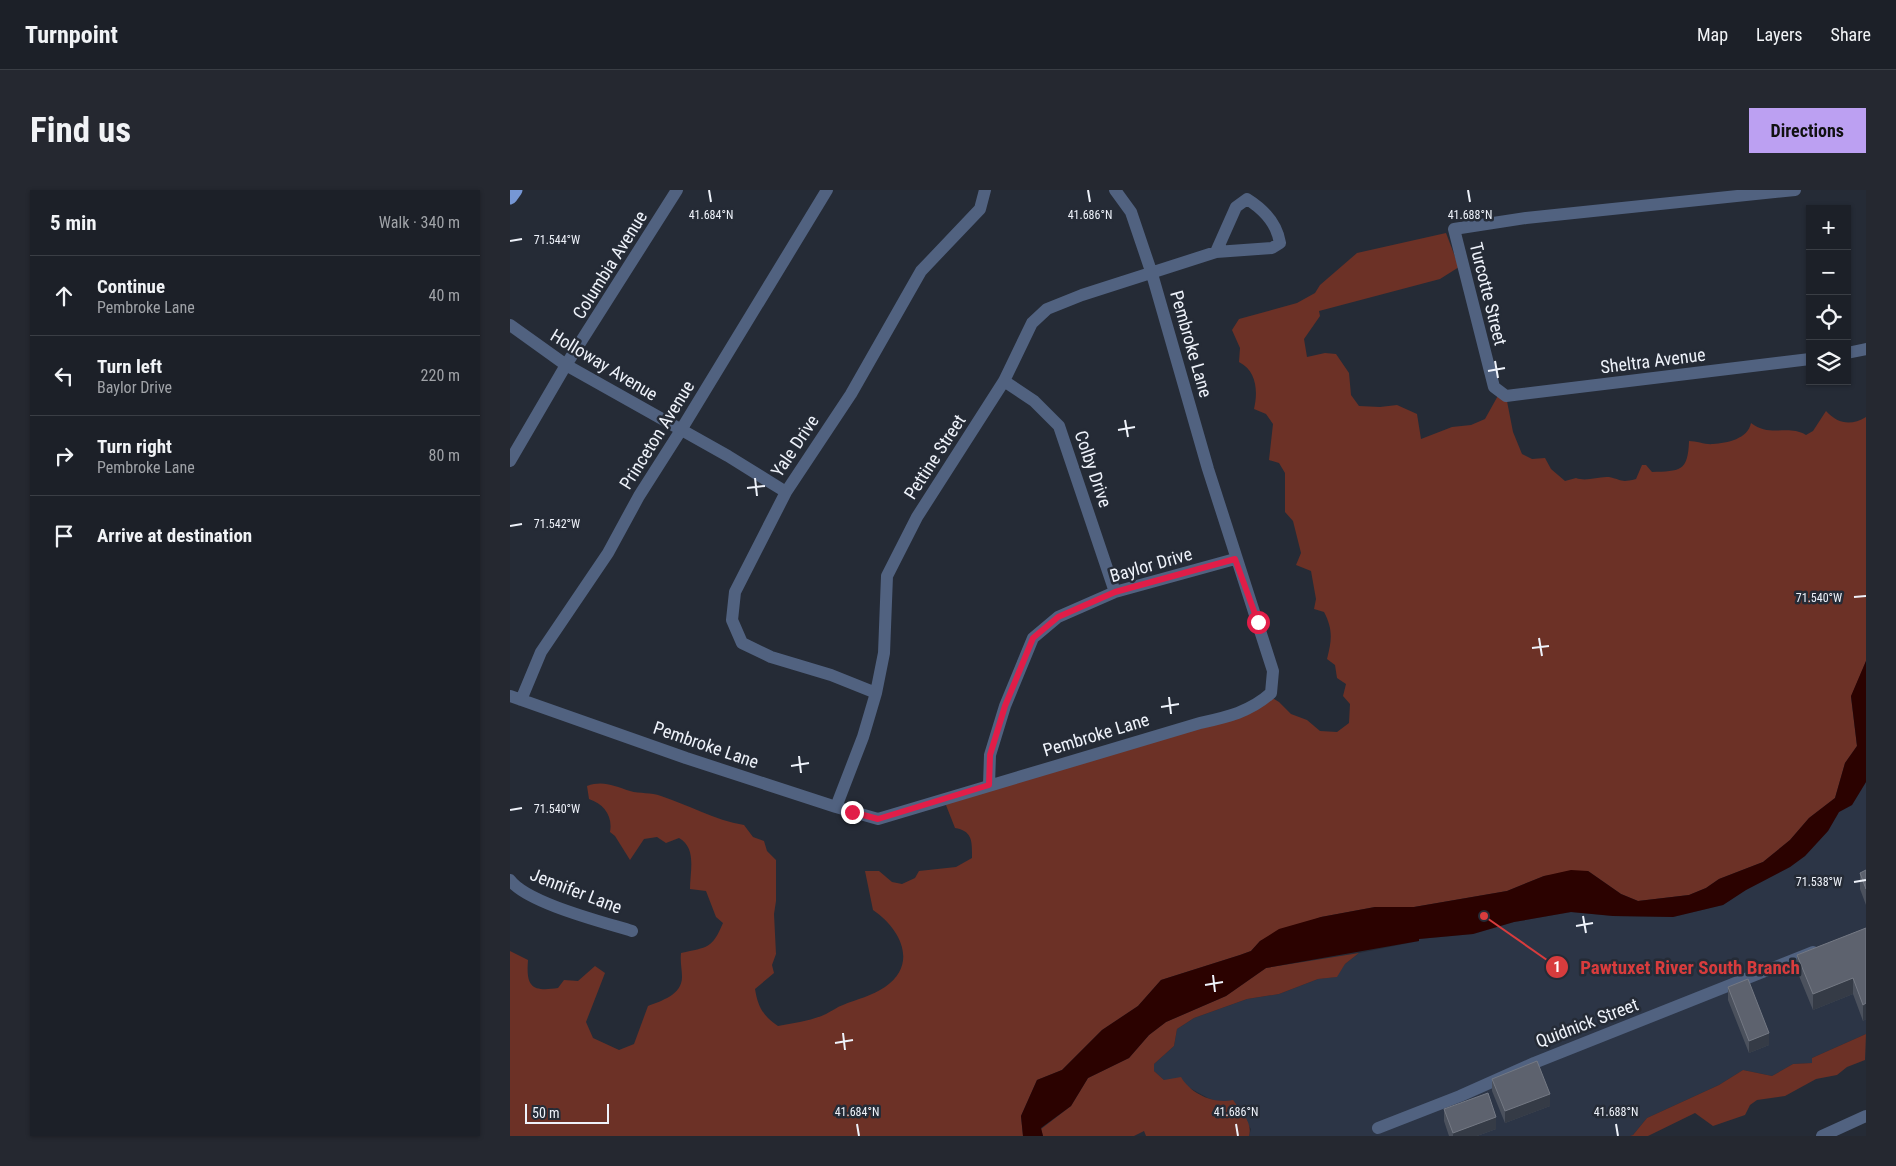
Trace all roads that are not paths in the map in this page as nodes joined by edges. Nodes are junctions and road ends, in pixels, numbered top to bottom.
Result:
1 (514, 190) edge
2 (677, 190) edge
3 (827, 190) edge
4 (985, 190) edge
5 (1115, 190) edge
6 (1795, 190) edge
7 (510, 197) edge
8 (1216, 252) junction
9 (1152, 274) junction
10 (510, 325) edge
11 (1866, 349) edge
12 (1851, 351) edge
13 (1806, 359) edge
14 (566, 365) junction
15 (1004, 381) junction
16 (1502, 393) joint
17 (681, 430) junction
18 (510, 461) edge
19 (786, 492) junction
20 (1235, 559) junction
21 (1115, 592) junction
22 (876, 693) junction
23 (516, 698) edge
24 (989, 785) junction
25 (836, 808) junction
26 (510, 880) edge
27 (632, 931) dead end
28 (1824, 948) edge
29 (1866, 1116) edge
30 (1378, 1128) dead end
31 (1848, 1130) edge
32 (1822, 1136) edge

1 - 7 main road
2 - 14 street, Columbia Avenue
3 - 17 street, Princeton Avenue
4 - 19 street, Yale Drive
5 - 9 street, Pembroke Lane
6 - 16 street, Turcotte Street
8 - 8 street, Pettine Street
8 - 9 street, Pettine Street
9 - 15 street, Pettine Street
9 - 20 street, Pembroke Lane
10 - 14 street, Holloway Avenue
11 - 12 street
13 - 16 street, Sheltra Avenue
14 - 17 street, Holloway Avenue
14 - 18 street, Columbia Avenue
15 - 21 street, Colby Drive
15 - 22 street, Pettine Street
17 - 19 street, Holloway Avenue
17 - 23 street, Princeton Avenue
19 - 22 street, Yale Drive
20 - 21 street, Baylor Drive
20 - 24 street, Pembroke Lane
21 - 24 street, Baylor Drive
22 - 25 street, Pettine Street
23 - 25 street, Pembroke Lane
24 - 25 street, Pembroke Lane
26 - 27 street, Jennifer Lane
28 - 30 street, Quidnick Street
29 - 31 street
31 - 32 street

